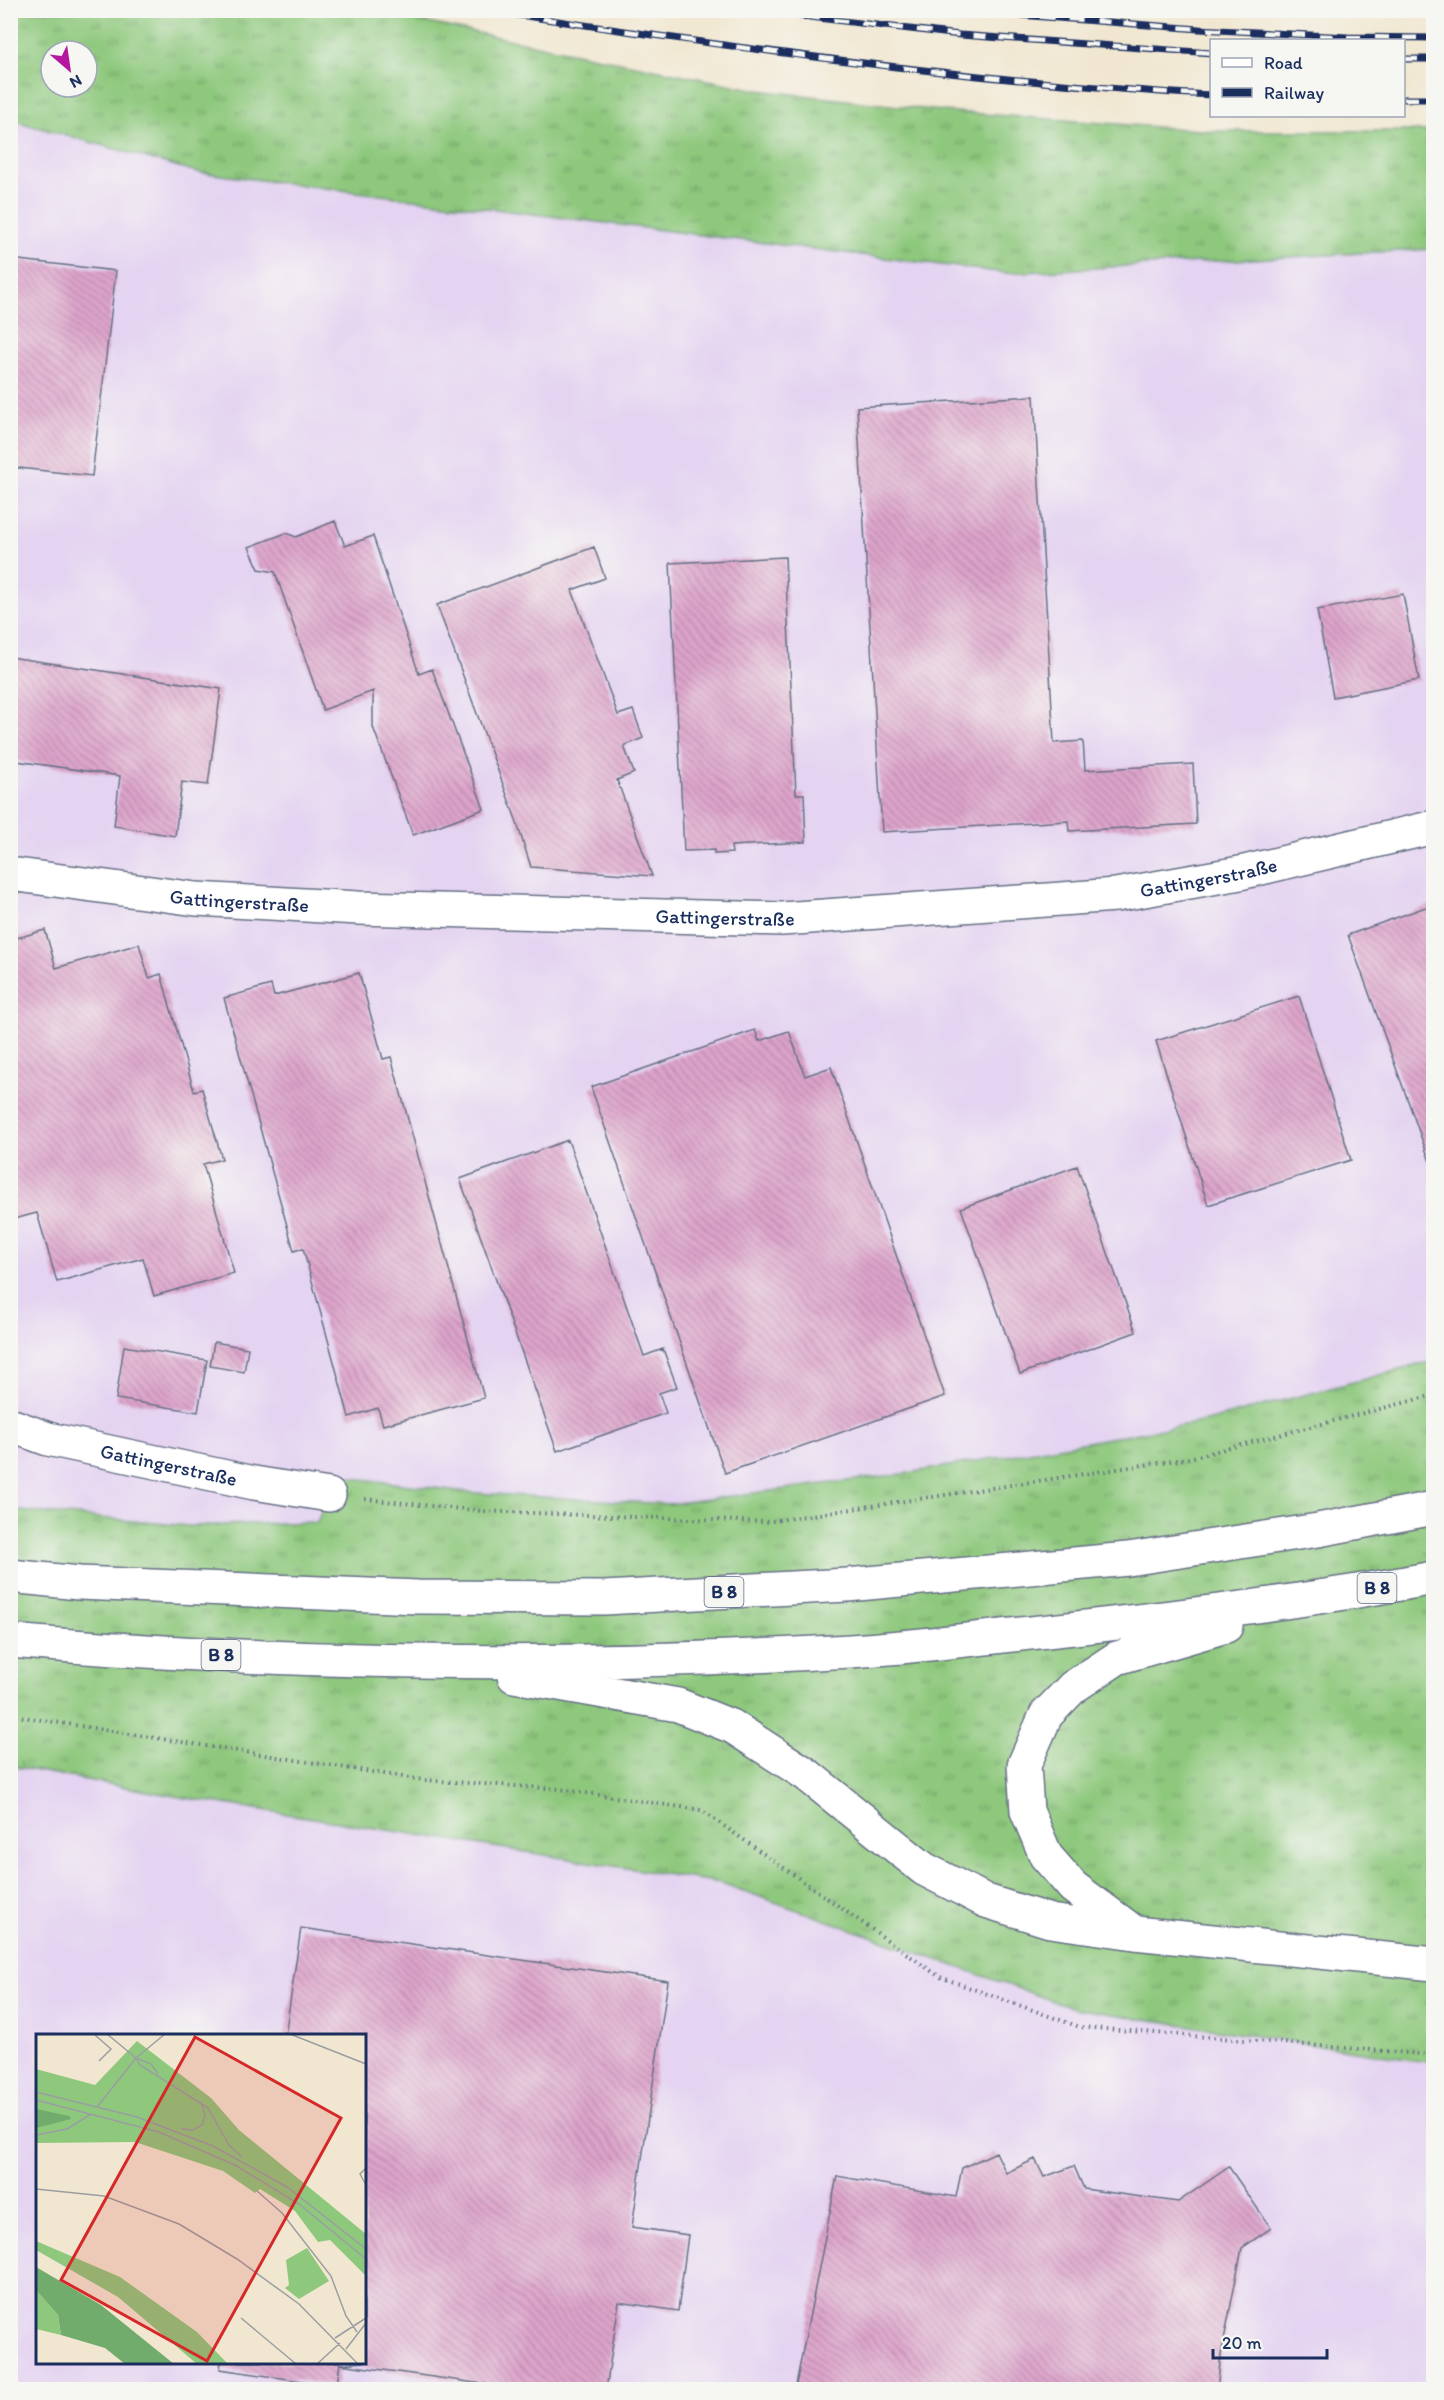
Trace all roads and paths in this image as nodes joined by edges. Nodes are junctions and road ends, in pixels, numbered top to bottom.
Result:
1 (1434, 827) edge
2 (10, 874) edge
3 (1434, 1395) edge
4 (10, 1425) edge
5 (328, 1495) joint
6 (1434, 1508) edge
7 (10, 1576) edge
8 (1434, 1578) edge
9 (1321, 1598) junction
10 (10, 1641) edge
11 (432, 1661) junction
12 (10, 1715) edge
13 (1135, 1933) junction
14 (1434, 1964) edge
15 (1434, 2055) edge

1 - 2 main road, Gattingerstraße
3 - 5 path
4 - 5 main road, Gattingerstraße
6 - 7 main road, B 8
8 - 9 main road, B 8
9 - 11 main road, B 8
9 - 13 main road
10 - 11 main road, B 8
11 - 13 main road
12 - 15 path
13 - 14 main road

